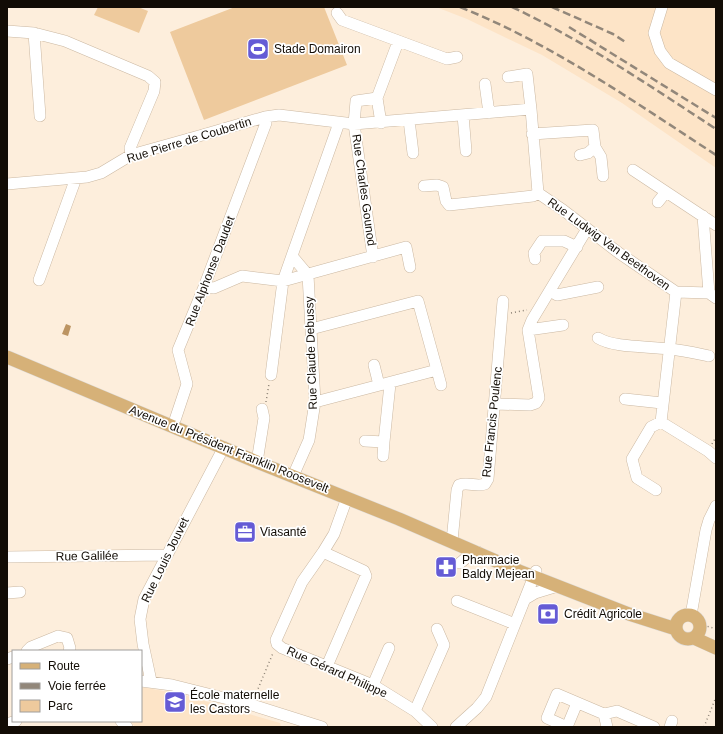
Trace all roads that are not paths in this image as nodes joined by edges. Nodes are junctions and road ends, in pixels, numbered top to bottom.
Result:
1 (662, 7) edge
2 (336, 12) dead end
3 (7, 31) edge
4 (34, 33) junction
5 (398, 42) junction
6 (458, 57) dead end
7 (508, 77) dead end
8 (485, 84) dead end
9 (716, 90) edge
10 (377, 98) junction
11 (531, 109) junction
12 (489, 113) junction
13 (463, 115) junction
14 (40, 116) dead end
15 (265, 117) junction
16 (409, 120) junction
17 (339, 122) junction
18 (384, 122) junction
19 (354, 124) junction
20 (532, 134) junction
21 (595, 147) junction
22 (466, 151) dead end
23 (413, 153) dead end
24 (131, 155) junction
25 (580, 155) dead end
26 (632, 170) dead end
27 (603, 176) dead end
28 (76, 178) junction
29 (7, 184) edge
30 (424, 186) dead end
31 (666, 192) junction
32 (538, 193) junction
33 (658, 202) dead end
34 (703, 216) junction
35 (716, 225) edge
36 (587, 229) junction
37 (577, 247) junction
38 (292, 256) junction
39 (373, 257) junction
40 (535, 259) dead end
41 (410, 267) dead end
42 (308, 275) junction
43 (39, 280) dead end
44 (283, 281) junction
45 (598, 287) dead end
46 (204, 288) junction
47 (550, 291) junction
48 (676, 292) junction
49 (712, 295) edge
50 (503, 301) dead end
51 (563, 325) dead end
52 (311, 329) junction
53 (528, 330) junction
54 (598, 338) dead end
55 (669, 349) junction
56 (709, 356) dead end
57 (7, 357) edge
58 (374, 365) dead end
59 (437, 370) junction
60 (271, 375) road end
61 (385, 384) junction
62 (441, 385) dead end
63 (625, 399) dead end
64 (315, 402) junction
65 (662, 403) junction
66 (495, 404) junction
67 (262, 409) road end
68 (661, 422) junction
69 (173, 426) junction
70 (365, 441) dead end
71 (384, 442) junction
72 (224, 447) junction
73 (383, 456) dead end
74 (716, 458) edge
75 (257, 462) junction
76 (293, 476) junction
77 (656, 490) dead end
78 (347, 498) junction
79 (716, 506) edge
80 (713, 521) edge
81 (452, 541) junction
82 (323, 552) junction
83 (478, 552) junction
84 (166, 555) junction
85 (7, 557) edge
86 (460, 563) dead end
87 (535, 574) junction
88 (558, 586) junction
89 (20, 592) dead end
90 (7, 593) edge
91 (525, 599) junction
92 (457, 601) dead end
93 (515, 624) junction
94 (677, 624) junction
95 (696, 626) junction
96 (437, 629) dead end
97 (716, 641) edge
98 (389, 648) dead end
99 (716, 648) edge
100 (28, 650) edge
101 (69, 650) edge
102 (327, 666) junction
103 (146, 681) edge
104 (373, 685) junction
105 (577, 703) dead end
106 (415, 711) junction
107 (604, 714) junction
108 (461, 726) edge
109 (322, 727) edge
110 (432, 727) edge
111 (607, 727) edge
112 (654, 727) edge

1 - 9 street
2 - 5 street
3 - 4 street
4 - 14 street
4 - 24 street
5 - 6 street
5 - 10 street
7 - 11 street, Rue Ludwig Van Beethoven
8 - 12 street
10 - 18 street
10 - 19 street, Rue Charles Gounod
11 - 12 street
11 - 20 street, Rue Ludwig Van Beethoven
12 - 13 street
13 - 16 street
13 - 22 street
15 - 17 street, Rue Pierre de Coubertin
15 - 24 street, Rue Pierre de Coubertin
15 - 46 street, Rue Alphonse Daudet
16 - 18 street
16 - 23 street
17 - 19 street, Rue Pierre de Coubertin
17 - 38 street
18 - 19 street, Rue Pierre de Coubertin
19 - 39 street, Rue Charles Gounod
20 - 21 street
20 - 32 street, Rue Ludwig Van Beethoven
21 - 25 street
21 - 27 street
24 - 28 street, Rue Pierre de Coubertin
26 - 31 street
28 - 29 street, Rue Pierre de Coubertin
28 - 43 street
30 - 32 street
31 - 33 street
31 - 34 street
32 - 36 street, Rue Ludwig Van Beethoven
34 - 35 street
34 - 49 street
36 - 37 street
36 - 48 street, Rue Ludwig Van Beethoven
37 - 40 street
37 - 47 street
38 - 42 street
38 - 44 street
39 - 41 street
39 - 42 street
42 - 44 street
42 - 52 street, Rue Claude Debussy
44 - 46 street
44 - 60 street
45 - 47 street
46 - 69 street, Rue Alphonse Daudet
47 - 53 street
48 - 49 street, Rue Ludwig Van Beethoven
48 - 55 street
50 - 66 street, Rue Francis Poulenc
51 - 53 street
52 - 59 street
52 - 64 street, Rue Claude Debussy
53 - 66 street
54 - 55 street
55 - 56 street
55 - 65 street
57 - 69 main road, Avenue du Président Franklin Roosevelt
58 - 61 street
59 - 61 street
59 - 62 street
61 - 64 street
61 - 71 street
63 - 65 street
64 - 76 street, Rue Claude Debussy
65 - 68 street
66 - 81 street, Rue Francis Poulenc
67 - 75 street
68 - 74 street
68 - 77 street
69 - 72 main road, Avenue du Président Franklin Roosevelt
70 - 71 street
71 - 73 street
72 - 75 main road, Avenue du Président Franklin Roosevelt
72 - 84 street, Rue Louis Jouvet
75 - 76 main road, Avenue du Président Franklin Roosevelt
76 - 78 main road, Avenue du Président Franklin Roosevelt
78 - 81 main road, Avenue du Président Franklin Roosevelt
78 - 82 street, Rue Gérard Philippe
79 - 80 street
80 - 95 street
81 - 83 main road, Avenue du Président Franklin Roosevelt
81 - 87 main road, Avenue du Président Franklin Roosevelt
82 - 102 street
82 - 102 street, Rue Gérard Philippe
83 - 86 street
83 - 87 main road, Avenue du Président Franklin Roosevelt
84 - 85 street, Rue Galilée
84 - 103 street, Rue Louis Jouvet
87 - 88 main road, Avenue du Président Franklin Roosevelt
87 - 91 street
87 - 94 main road, Avenue du Président Franklin Roosevelt
88 - 91 street
88 - 94 main road, Avenue du Président Franklin Roosevelt
89 - 90 street
91 - 93 street
92 - 93 street
93 - 108 street
94 - 95 main road
94 - 95 main road
95 - 97 main road
95 - 99 main road
96 - 106 street
98 - 104 street
100 - 101 street
102 - 104 street, Rue Gérard Philippe
103 - 109 street
104 - 106 street, Rue Gérard Philippe
105 - 107 street
106 - 110 street, Rue Gérard Philippe
107 - 111 street
107 - 112 street

